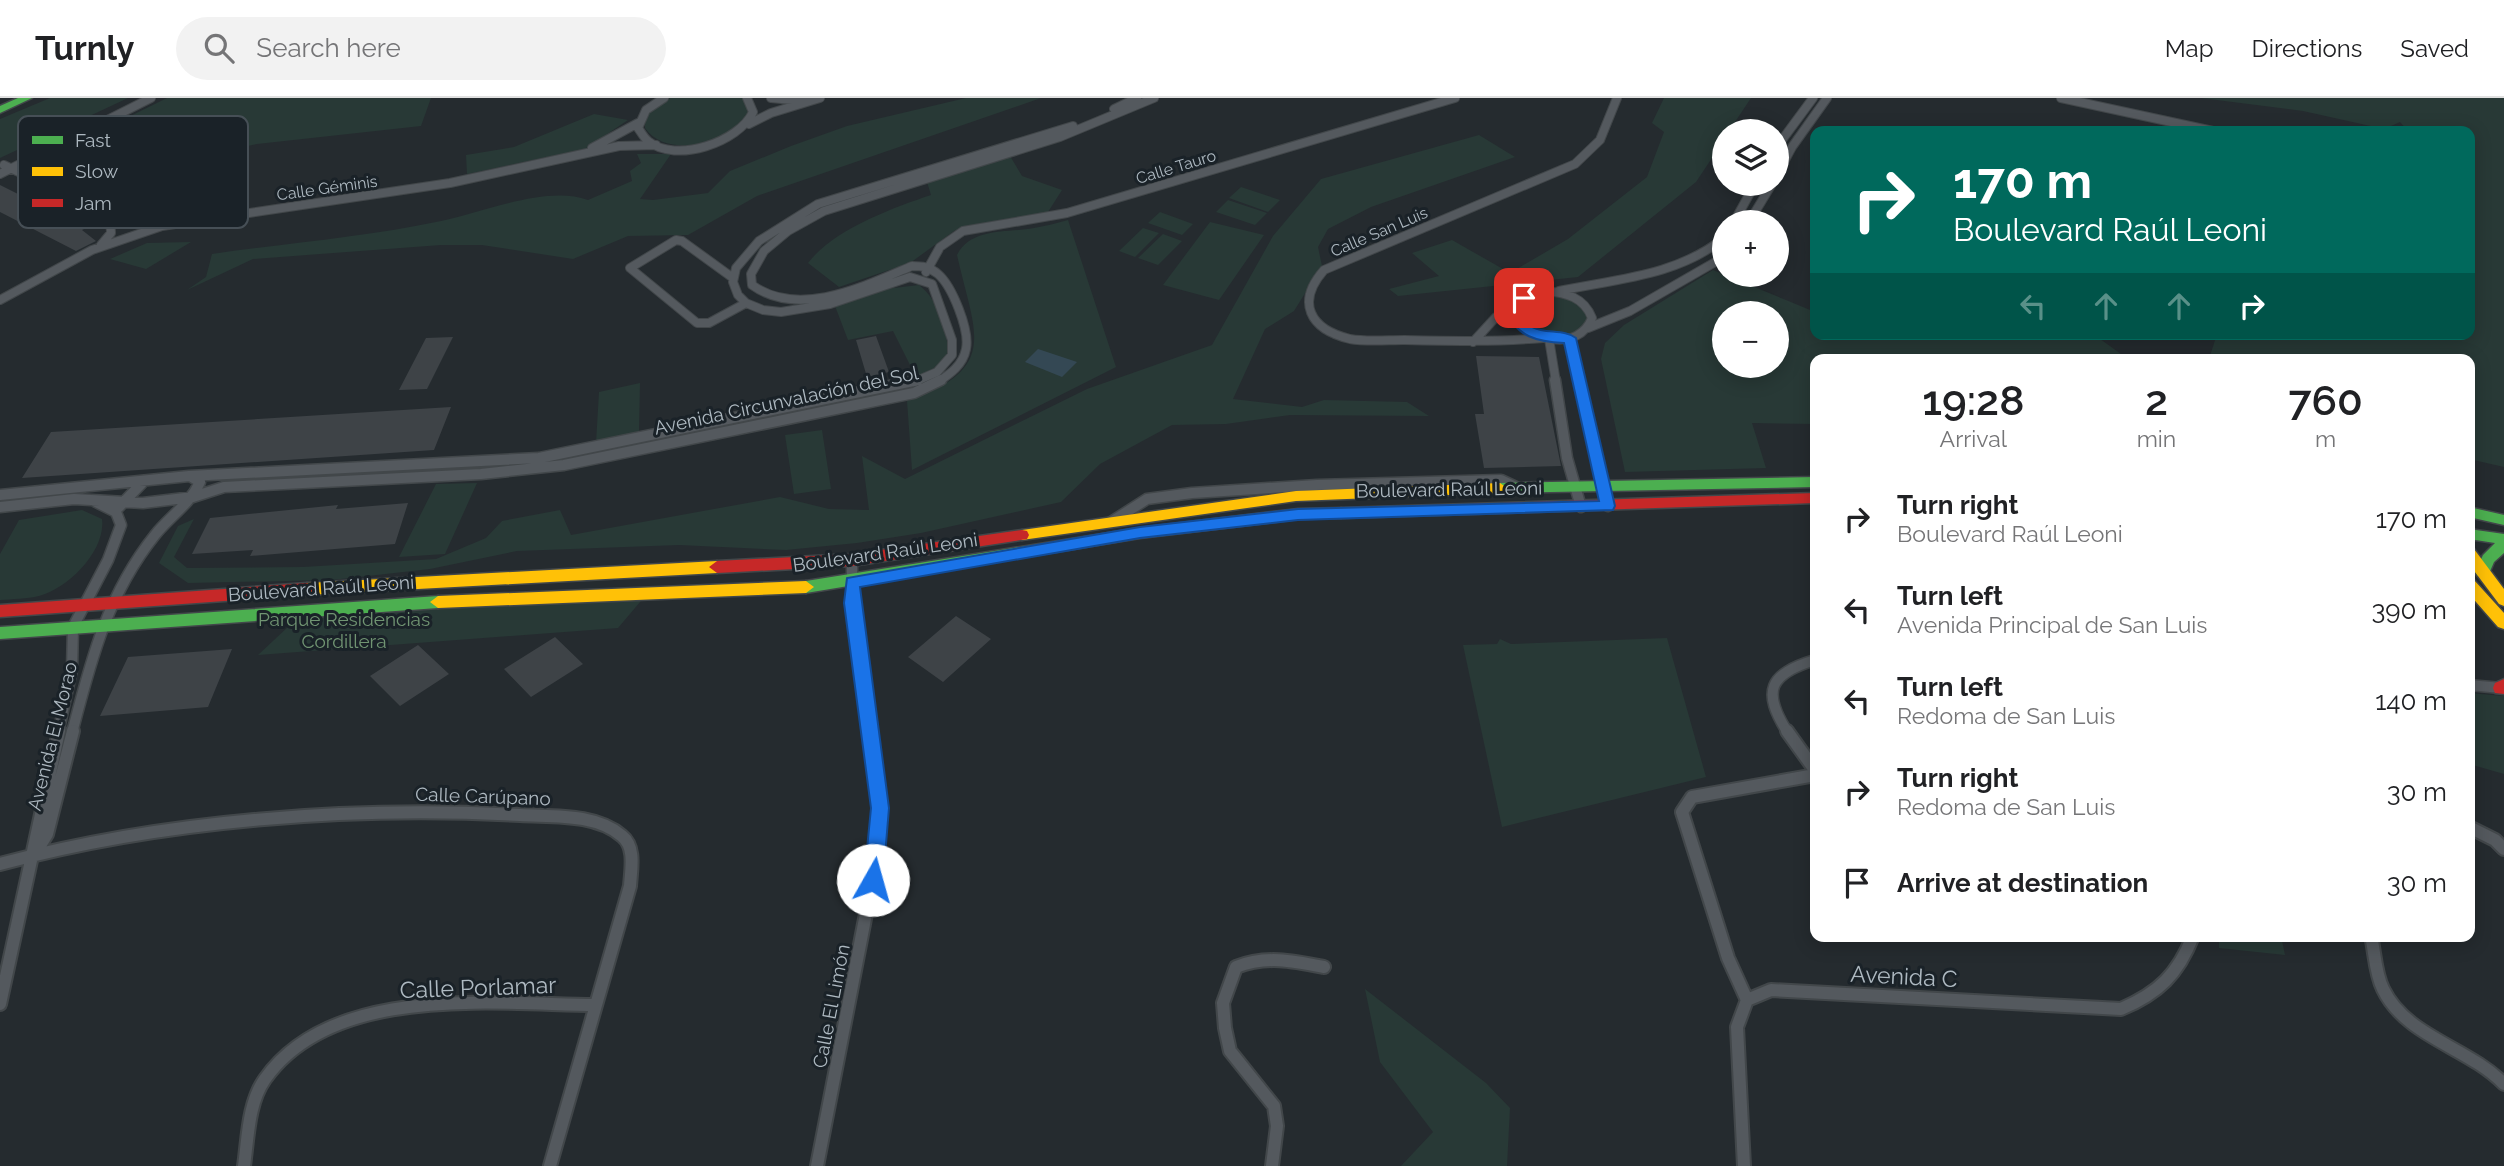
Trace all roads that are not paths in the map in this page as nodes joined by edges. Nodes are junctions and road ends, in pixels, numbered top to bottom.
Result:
1 (27, 98) edge
2 (138, 98) edge
3 (151, 98) edge
4 (664, 98) edge
5 (747, 98) edge
6 (771, 98) edge
7 (820, 98) edge
8 (1137, 98) edge
9 (1154, 98) edge
10 (1455, 98) edge
11 (1617, 98) edge
12 (1813, 98) edge
13 (1828, 98) edge
14 (2061, 98) edge
15 (805, 102) junction
16 (0, 110) edge
17 (104, 116) edge
18 (113, 116) edge
19 (638, 123) junction
20 (749, 124) junction
21 (2192, 126) edge
22 (1789, 130) edge
23 (656, 145) junction
24 (587, 152) junction
25 (1789, 153) edge
26 (248, 213) edge
27 (109, 228) edge
28 (160, 228) edge
29 (1712, 247) edge
30 (92, 250) junction
31 (1712, 264) edge
32 (929, 267) junction
33 (733, 278) junction
34 (921, 278) junction
35 (1555, 291) junction
36 (1524, 298) junction
37 (0, 300) edge
38 (746, 303) junction
39 (1588, 328) junction
40 (1546, 338) junction
41 (1569, 338) junction
42 (1473, 342) junction
43 (454, 463) junction
44 (189, 476) junction
45 (448, 476) junction
46 (146, 480) junction
47 (1810, 482) edge
48 (1604, 484) junction
49 (1576, 486) junction
50 (0, 495) edge
51 (193, 497) junction
52 (1810, 498) edge
53 (89, 499) junction
54 (123, 502) junction
55 (1608, 506) junction
56 (0, 507) edge
57 (1581, 507) junction
58 (116, 512) junction
59 (2475, 513) edge
60 (2504, 520) edge
61 (2475, 535) edge
62 (2504, 542) edge
63 (852, 560) junction
64 (2475, 561) edge
65 (2483, 572) junction
66 (852, 582) junction
67 (2475, 591) edge
68 (2504, 600) edge
69 (113, 601) junction
70 (84, 603) junction
71 (0, 611) edge
72 (2504, 624) edge
73 (102, 625) junction
74 (73, 627) junction
75 (0, 633) edge
76 (1810, 661) edge
77 (2475, 686) edge
78 (2503, 688) edge
79 (1810, 762) edge
80 (1810, 776) edge
81 (2475, 830) edge
82 (2504, 849) edge
83 (34, 855) junction
84 (0, 864) edge
85 (2190, 942) edge
86 (2372, 942) edge
87 (5, 954) edge
88 (1324, 967) dead end
89 (1746, 1000) junction
90 (0, 1004) edge
91 (595, 1005) junction
92 (2504, 1083) edge
93 (244, 1166) edge
94 (550, 1166) edge
95 (817, 1166) edge
96 (1272, 1166) edge
97 (1744, 1166) edge

1 - 16 main road
2 - 17 street
3 - 18 street
4 - 19 street, Calle Géminis
5 - 20 street
6 - 15 street, Calle Géminis
7 - 15 street, Calle Géminis
8 - 33 street
9 - 32 street
10 - 32 street, Calle Tauro
11 - 42 street, Calle San Luis
12 - 22 street
13 - 25 street
14 - 21 street
15 - 20 street, Calle Géminis
19 - 23 street
19 - 24 street, Calle Géminis
20 - 23 street, Calle Géminis
23 - 24 street, Calle Géminis
24 - 26 street, Calle Géminis
27 - 30 street
28 - 30 street, Calle Géminis
29 - 35 street
30 - 37 street, Calle Géminis
31 - 39 street
32 - 34 street, Calle Tauro
32 - 45 street, Avenida Circunvalación del Sol
33 - 38 street
33 - 38 street
34 - 38 street
34 - 43 street, Avenida Circunvalación del Sol
35 - 36 street
35 - 39 street
36 - 40 street
36 - 42 street
39 - 41 street
40 - 41 street
40 - 42 street, Calle San Luis
40 - 49 street
41 - 48 street
43 - 44 street, Avenida Circunvalación del Sol
43 - 45 street
44 - 46 street, Avenida Circunvalación del Sol
44 - 51 street
45 - 51 street, Avenida Circunvalación del Sol
46 - 50 street, Avenida Circunvalación del Sol
46 - 54 street
47 - 48 main road, Boulevard Raúl Leoni
48 - 49 main road, Boulevard Raúl Leoni
48 - 55 street
49 - 57 street
49 - 63 main road, Boulevard Raúl Leoni
51 - 54 street, Avenida Circunvalación del Sol
51 - 69 street, Avenida Circunvalación del Sol
52 - 55 main road, Boulevard Raúl Leoni
53 - 54 street, Avenida Circunvalación del Sol
53 - 56 street, Avenida Circunvalación del Sol
53 - 58 street
54 - 58 street
55 - 57 main road, Boulevard Raúl Leoni
57 - 66 main road, Boulevard Raúl Leoni
58 - 70 street
59 - 60 main road
61 - 62 main road
62 - 65 main road
63 - 66 street, Calle El Limón
63 - 69 main road, Boulevard Raúl Leoni
64 - 65 main road
65 - 68 main road
66 - 73 main road, Boulevard Raúl Leoni
66 - 95 street, Calle El Limón
67 - 72 main road
69 - 70 main road, Boulevard Raúl Leoni
69 - 73 street, Avenida El Morao
70 - 71 main road, Boulevard Raúl Leoni
70 - 74 street
73 - 74 main road, Boulevard Raúl Leoni
73 - 83 street, Avenida El Morao
74 - 75 main road, Boulevard Raúl Leoni
74 - 83 street, Avenida El Morao
76 - 79 street
77 - 78 street
80 - 89 street
81 - 82 street
83 - 84 street, Calle Carúpano
83 - 87 street, Avenida El Morao
83 - 91 street, Calle Carúpano
85 - 89 street, Avenida C
86 - 92 street
87 - 90 street, Avenida El Morao
88 - 96 street
89 - 97 street
91 - 93 street, Calle Porlamar
91 - 94 street, Calle Carúpano

